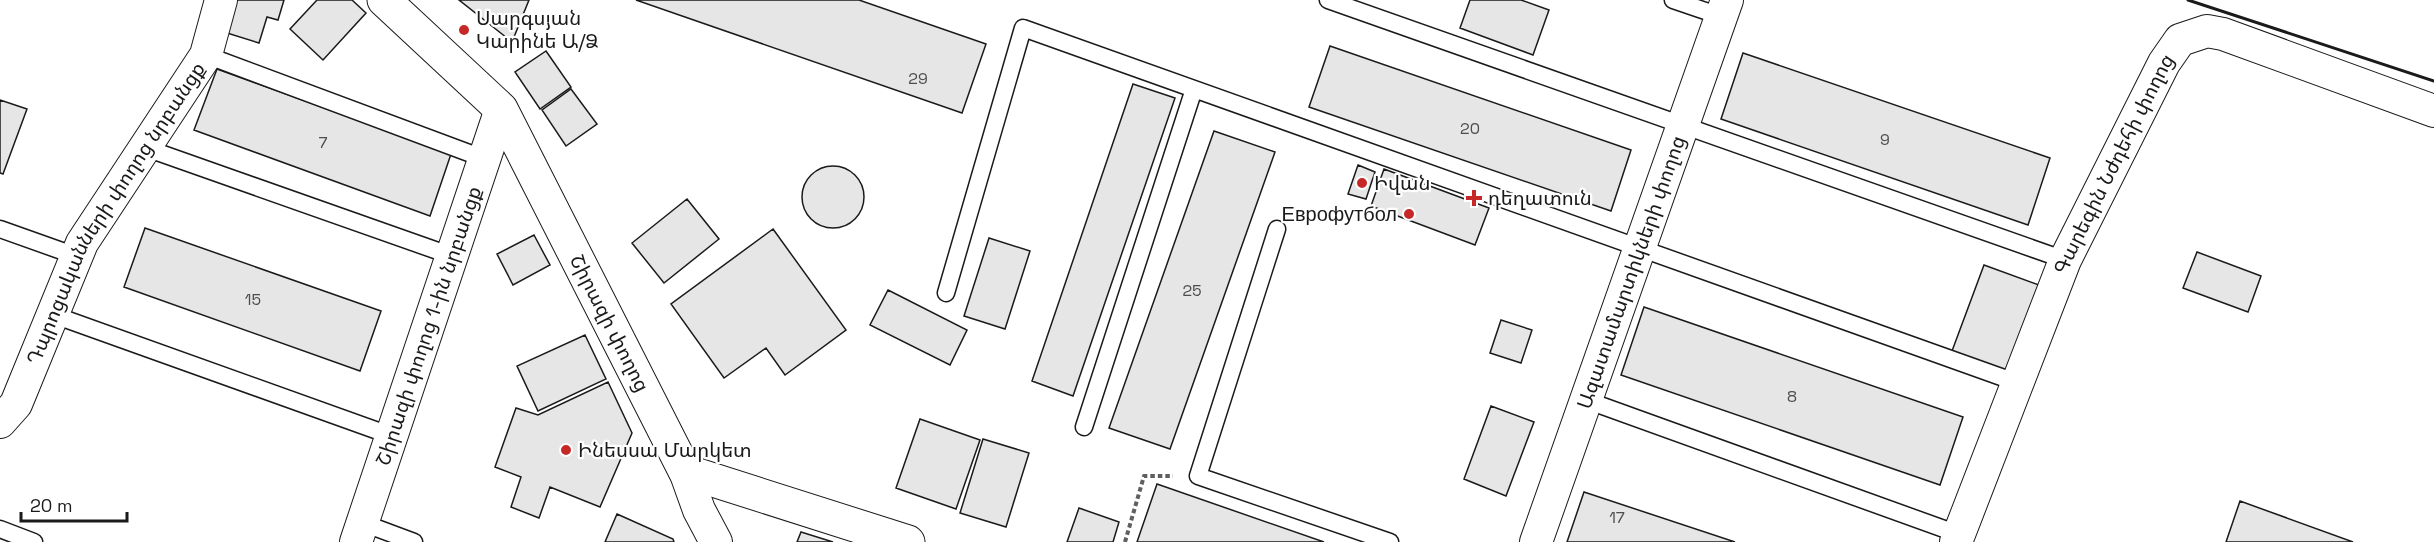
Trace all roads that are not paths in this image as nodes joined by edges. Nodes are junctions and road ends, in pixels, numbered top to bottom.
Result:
1 (221, 0) edge
2 (384, 0) edge
3 (1328, 0) edge
4 (1673, 0) edge
5 (1724, 8) edge
6 (206, 55) junction
7 (1194, 89) junction
8 (501, 110) junction
9 (2434, 111) edge
10 (1682, 126) junction
11 (143, 147) junction
12 (485, 159) junction
13 (0, 229) edge
14 (1277, 229) dead end
15 (1639, 248) junction
16 (76, 256) junction
17 (452, 256) junction
18 (2065, 260) junction
19 (946, 293) dead end
20 (54, 315) junction
21 (2018, 383) junction
22 (1586, 400) junction
23 (0, 422) edge
24 (1084, 427) dead end
25 (392, 436) junction
26 (686, 471) junction
27 (0, 529) edge
28 (359, 533) edge
29 (1957, 538) edge
30 (34, 542) edge
31 (414, 542) edge
32 (716, 542) edge
33 (908, 542) edge
34 (1390, 542) edge
35 (1536, 542) edge

1 - 6 street, Դպրոցականների փողոց նրբանցք
2 - 8 street, Շիրազի փողոց
3 - 10 lane
4 - 5 lane
5 - 10 street, Ազատամարտիկների փողոց
6 - 11 street, Դպրոցականների փողոց նրբանցք
6 - 12 lane
7 - 15 lane
7 - 19 lane
7 - 24 lane
8 - 12 street, Շիրազի փողոց 1-ին նրբանցք
8 - 26 street, Շիրազի փողոց
9 - 18 street, Գարեգին Նժդեհի փողոց
10 - 15 street, Ազատամարտիկների փողոց
10 - 18 lane
11 - 16 street, Դպրոցականների փողոց նրբանցք
11 - 17 lane
12 - 17 street, Շիրազի փողոց 1-ին նրբանցք
13 - 16 lane
14 - 34 lane
15 - 21 lane
15 - 22 street, Ազատամարտիկների փողոց
16 - 20 street, Դպրոցականների փողոց նրբանցք
17 - 25 street, Շիրազի փողոց 1-ին նրբանցք
18 - 21 street, Գարեգին Նժդեհի փողոց
20 - 23 street, Դպրոցականների փողոց նրբանցք
20 - 25 lane
21 - 29 street, Գարեգին Նժդեհի փողոց
22 - 29 lane
22 - 35 street, Ազատամարտիկների փողոց
25 - 28 street, Շիրազի փողոց 1-ին նրբանցք
26 - 32 street
26 - 33 street
27 - 30 lane
28 - 31 lane

